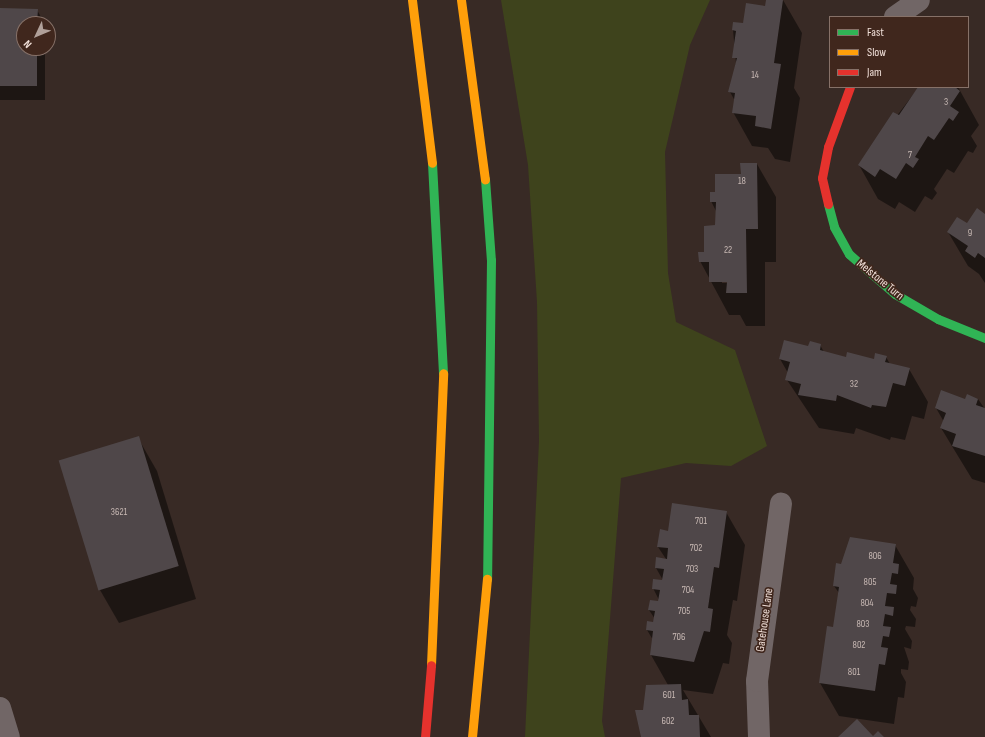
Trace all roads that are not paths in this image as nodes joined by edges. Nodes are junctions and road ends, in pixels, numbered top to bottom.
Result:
1 (412, 0) edge
2 (461, 0) edge
3 (919, 0) edge
4 (896, 16) edge
5 (850, 88) edge
6 (985, 338) edge
7 (781, 504) dead end
8 (0, 708) edge
9 (9, 737) edge
10 (425, 737) edge
11 (472, 737) edge
12 (759, 737) edge

1 - 10 main road
2 - 11 main road
3 - 4 street
5 - 6 main road, Melstone Turn
7 - 12 street, Gatehouse Lane
8 - 9 street

